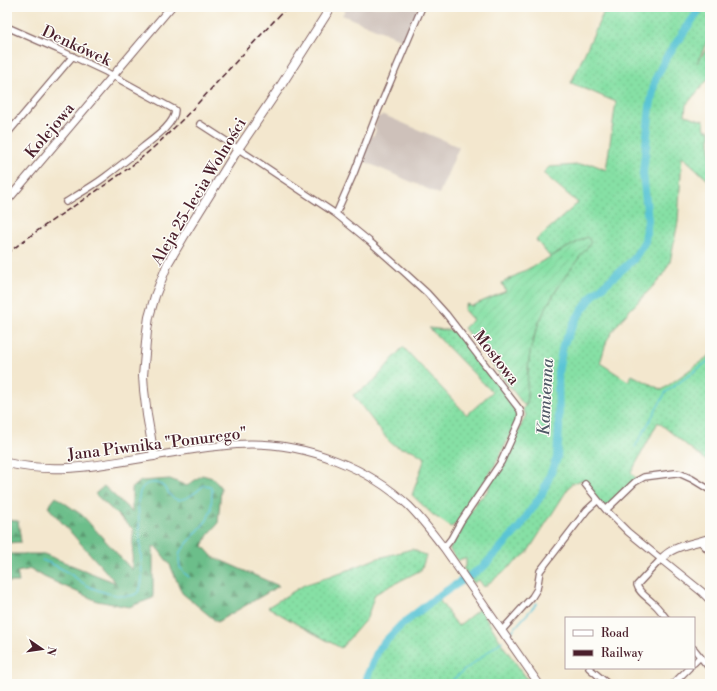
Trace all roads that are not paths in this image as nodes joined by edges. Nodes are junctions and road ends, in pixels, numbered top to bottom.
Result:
1 (172, 7) edge
2 (331, 7) edge
3 (422, 7) edge
4 (7, 27) edge
5 (73, 56) junction
6 (113, 76) junction
7 (200, 124) dead end
8 (7, 134) edge
9 (238, 149) junction
10 (7, 202) edge
11 (66, 202) dead end
12 (336, 214) junction
13 (154, 456) junction
14 (7, 463) edge
15 (585, 484) dead end
16 (710, 490) edge
17 (598, 500) junction
18 (606, 510) junction
19 (710, 538) edge
20 (701, 542) junction
21 (444, 548) junction
22 (710, 552) edge
23 (661, 559) junction
24 (710, 600) edge
25 (665, 617) edge
26 (501, 630) junction
27 (695, 651) edge
28 (700, 657) junction
29 (695, 662) edge
30 (590, 669) edge
31 (688, 669) edge
32 (710, 669) edge
33 (539, 684) edge
34 (608, 684) edge
35 (673, 684) edge

1 - 6 main road, Kolejowa
2 - 9 main road, Aleja 25-lecia Wolności
3 - 12 street
4 - 5 street, Denkówek
5 - 6 street, Denkówek
5 - 8 street
6 - 10 main road, Kolejowa
6 - 11 street
7 - 9 street, Mostowa
9 - 12 street, Mostowa
9 - 13 main road, Aleja 25-lecia Wolności
12 - 21 street, Mostowa
13 - 14 main road, Jana Piwnika "Ponurego"
13 - 21 main road, Jana Piwnika "Ponurego"
15 - 17 street
16 - 18 street
17 - 18 street
17 - 26 street
18 - 23 street
19 - 20 main road
20 - 22 street
20 - 23 main road
21 - 26 main road, Jana Piwnika "Ponurego"
23 - 24 main road
23 - 25 street
26 - 33 main road, Jana Piwnika "Ponurego"
27 - 28 street
28 - 29 street
28 - 32 street
30 - 34 street
31 - 35 street

